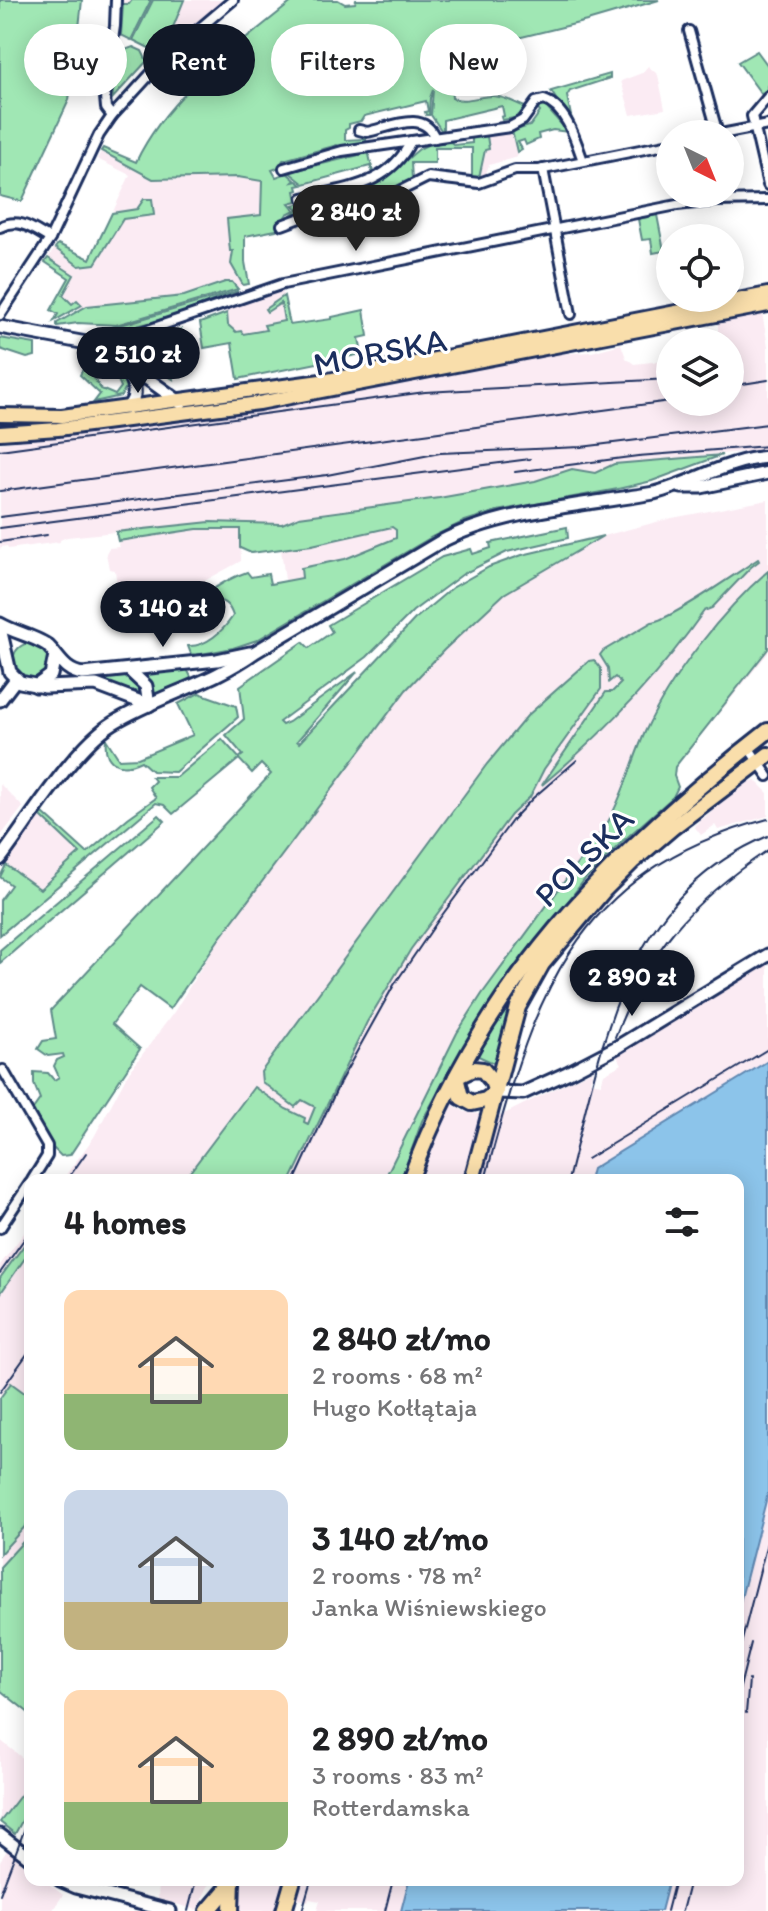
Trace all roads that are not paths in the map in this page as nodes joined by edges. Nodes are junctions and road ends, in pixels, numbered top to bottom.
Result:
1 (116, 0) edge
2 (233, 0) edge
3 (689, 31) dead end
4 (768, 97) edge
5 (112, 116) junction
6 (716, 120) edge
7 (768, 125) edge
8 (754, 127) junction
9 (744, 129) edge
10 (359, 130) dead end
11 (435, 138) junction
12 (411, 141) junction
13 (656, 147) edge
14 (583, 161) junction
15 (284, 168) dead end
16 (543, 169) junction
17 (768, 185) edge
18 (305, 186) dead end
19 (768, 200) edge
20 (282, 225) dead end
21 (0, 227) edge
22 (555, 231) junction
23 (50, 239) junction
24 (768, 294) edge
25 (768, 305) edge
26 (571, 314) dead end
27 (0, 315) edge
28 (0, 327) edge
29 (105, 350) junction
30 (120, 359) junction
31 (178, 401) junction
32 (127, 408) junction
33 (200, 412) junction
34 (0, 415) edge
35 (152, 418) junction
36 (0, 433) edge
37 (768, 457) edge
38 (768, 473) edge
39 (676, 487) junction
40 (0, 626) edge
41 (31, 638) junction
42 (255, 652) junction
43 (55, 655) junction
44 (7, 660) junction
45 (189, 663) junction
46 (129, 670) junction
47 (16, 679) junction
48 (197, 685) junction
49 (36, 686) junction
50 (0, 700) edge
51 (149, 705) junction
52 (768, 731) edge
53 (748, 747) junction
54 (764, 758) edge
55 (768, 776) edge
56 (0, 859) edge
57 (768, 955) edge
58 (3, 1070) dead end
59 (456, 1077) junction
60 (496, 1092) junction
61 (35, 1174) edge
62 (413, 1174) edge
63 (474, 1174) edge
64 (24, 1192) edge
65 (0, 1228) edge
66 (0, 1835) edge
67 (24, 1853) edge
68 (74, 1886) edge
69 (228, 1886) edge
70 (232, 1886) edge
71 (291, 1886) edge
72 (170, 1911) edge
73 (208, 1911) edge
74 (231, 1911) edge
75 (284, 1911) edge

1 - 5 street
2 - 5 street
3 - 6 street
4 - 8 street
5 - 23 street
7 - 8 street
8 - 9 street
8 - 17 street
10 - 11 street
11 - 12 street
11 - 14 street
12 - 15 street
12 - 18 street
13 - 14 street
14 - 16 street
16 - 20 street
16 - 22 street
19 - 22 street
21 - 23 street
22 - 26 street
22 - 29 street
23 - 27 street
24 - 31 main road, MORSKA
25 - 33 main road, MORSKA
28 - 29 main road
29 - 30 main road
30 - 31 main road
30 - 32 main road
31 - 32 main road, MORSKA
31 - 33 main road
31 - 35 main road
32 - 34 main road, MORSKA
33 - 35 main road, MORSKA
35 - 36 main road, MORSKA
37 - 39 main road
38 - 39 main road
39 - 42 main road
40 - 41 main road
40 - 44 main road
41 - 43 main road
41 - 44 main road
42 - 45 main road
42 - 48 main road
43 - 46 main road
43 - 49 main road
44 - 47 main road
45 - 46 main road
45 - 48 main road
46 - 51 main road
47 - 49 main road
47 - 50 main road
48 - 51 main road
49 - 51 main road
51 - 56 main road
52 - 53 highway, POLSKA
53 - 54 street
53 - 59 highway, POLSKA
54 - 55 street
54 - 60 highway, POLSKA
57 - 60 main road
58 - 61 street
59 - 60 highway
59 - 60 highway
59 - 62 highway, POLSKA
60 - 63 highway, POLSKA
64 - 65 street
66 - 67 main road
68 - 72 main road
69 - 73 highway
70 - 74 highway
71 - 75 highway

